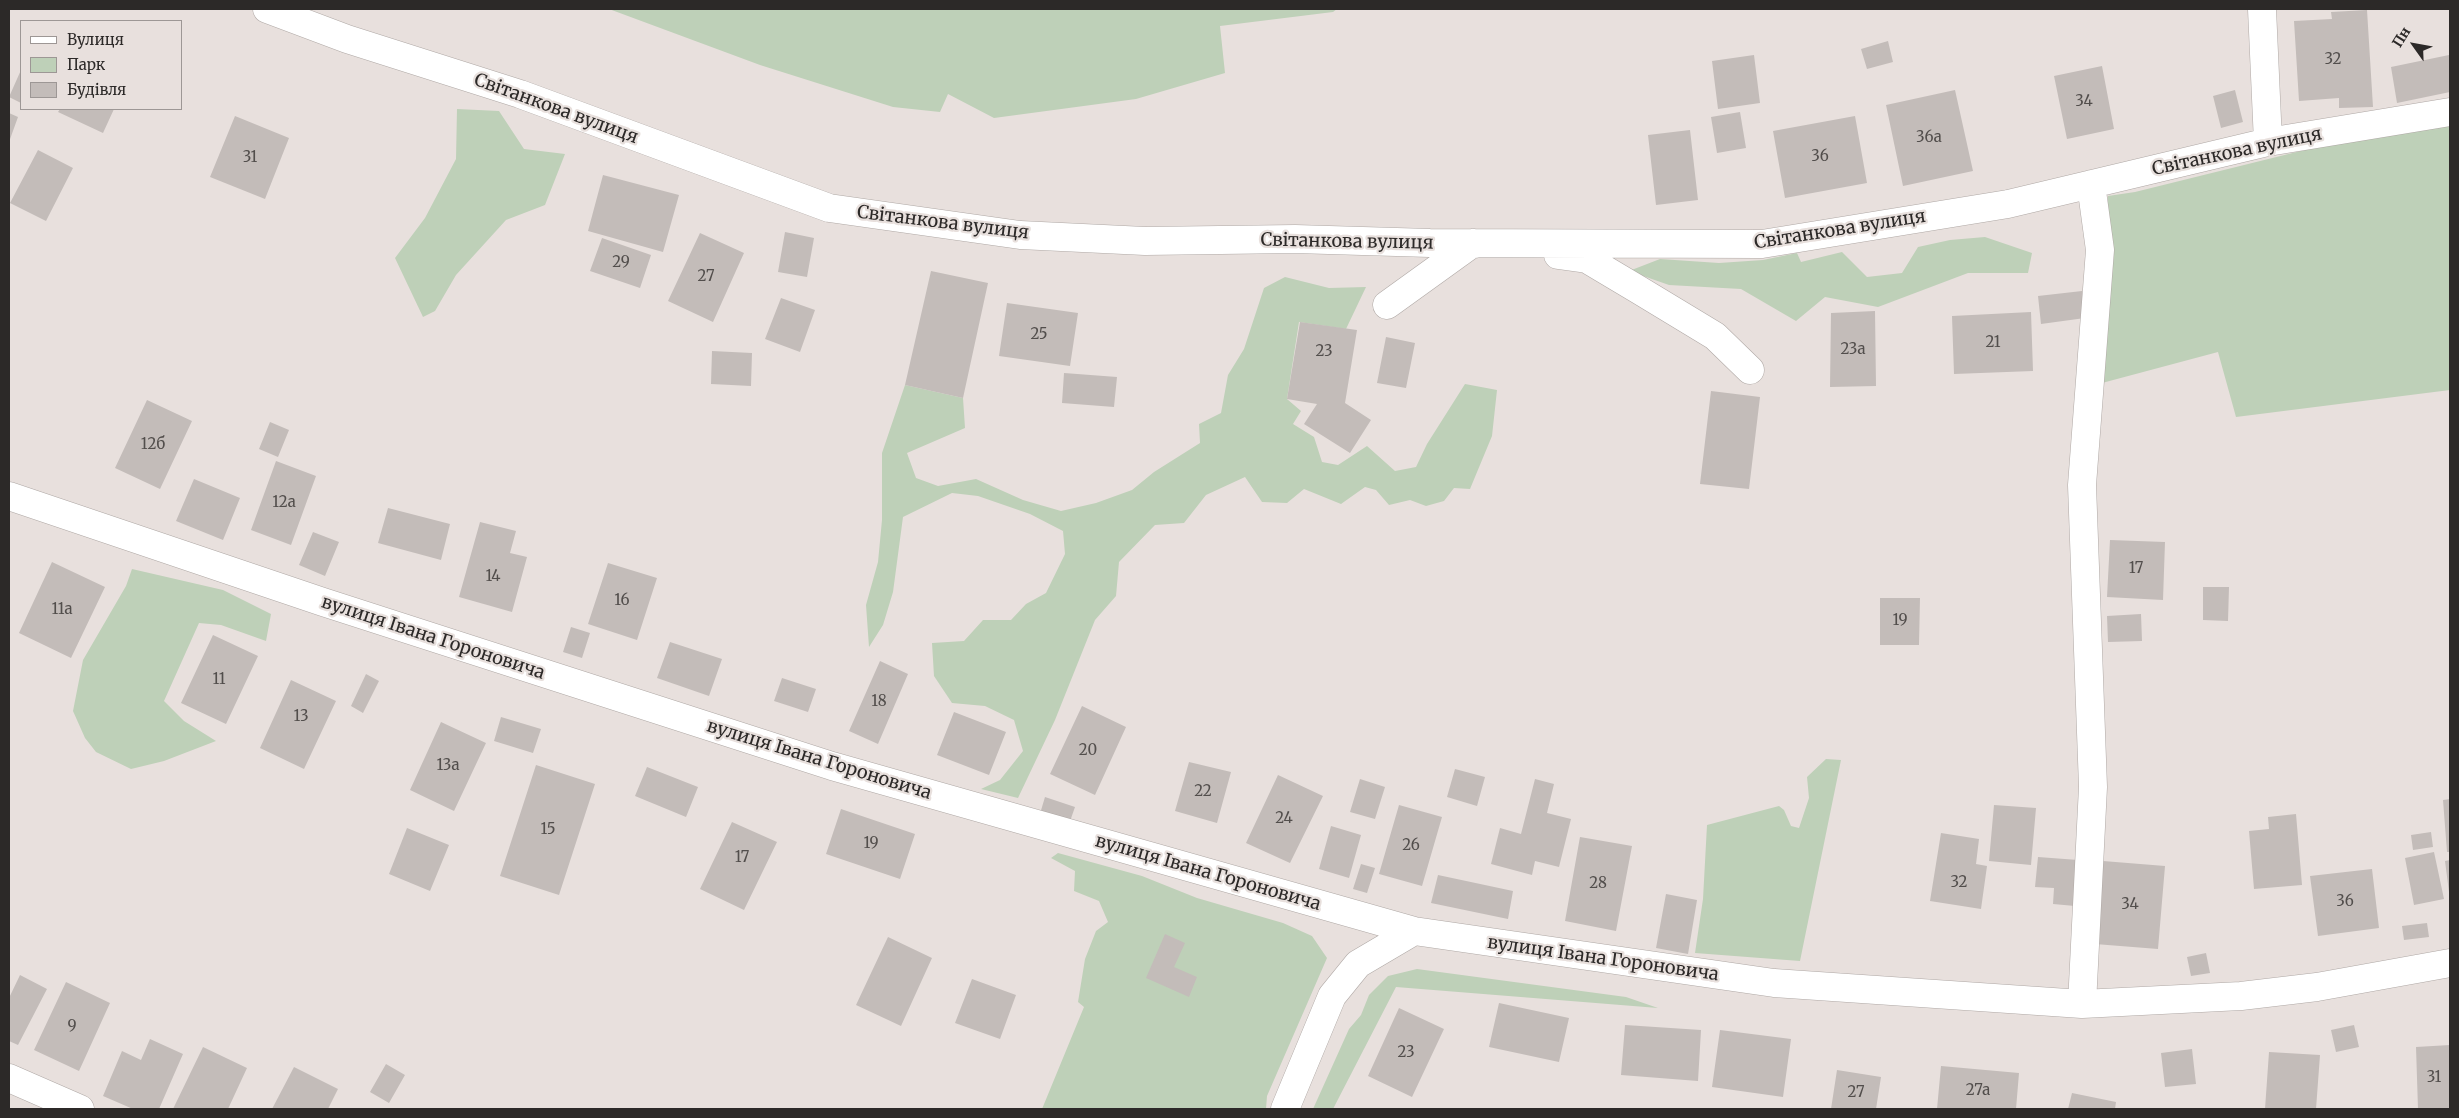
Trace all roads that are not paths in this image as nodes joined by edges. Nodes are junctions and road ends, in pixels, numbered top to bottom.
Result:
1 (266, 9) edge
2 (2262, 9) edge
3 (2450, 112) edge
4 (2268, 142) junction
5 (2091, 184) junction
6 (1473, 244) junction
7 (1387, 305) dead end
8 (1750, 370) dead end
9 (9, 496) edge
10 (1414, 931) junction
11 (2450, 963) edge
12 (2082, 1004) junction
13 (9, 1078) edge
14 (80, 1109) edge
15 (1285, 1109) edge

1 - 6 street, Світанкова вулиця
2 - 4 street
3 - 4 street, Світанкова вулиця
4 - 5 street, Світанкова вулиця
5 - 6 street, Світанкова вулиця
5 - 12 street
6 - 7 street
6 - 8 street
9 - 10 street, вулиця Івана Гороновича
10 - 12 street, вулиця Івана Гороновича
10 - 15 street
11 - 12 street, вулиця Івана Гороновича
13 - 14 street

